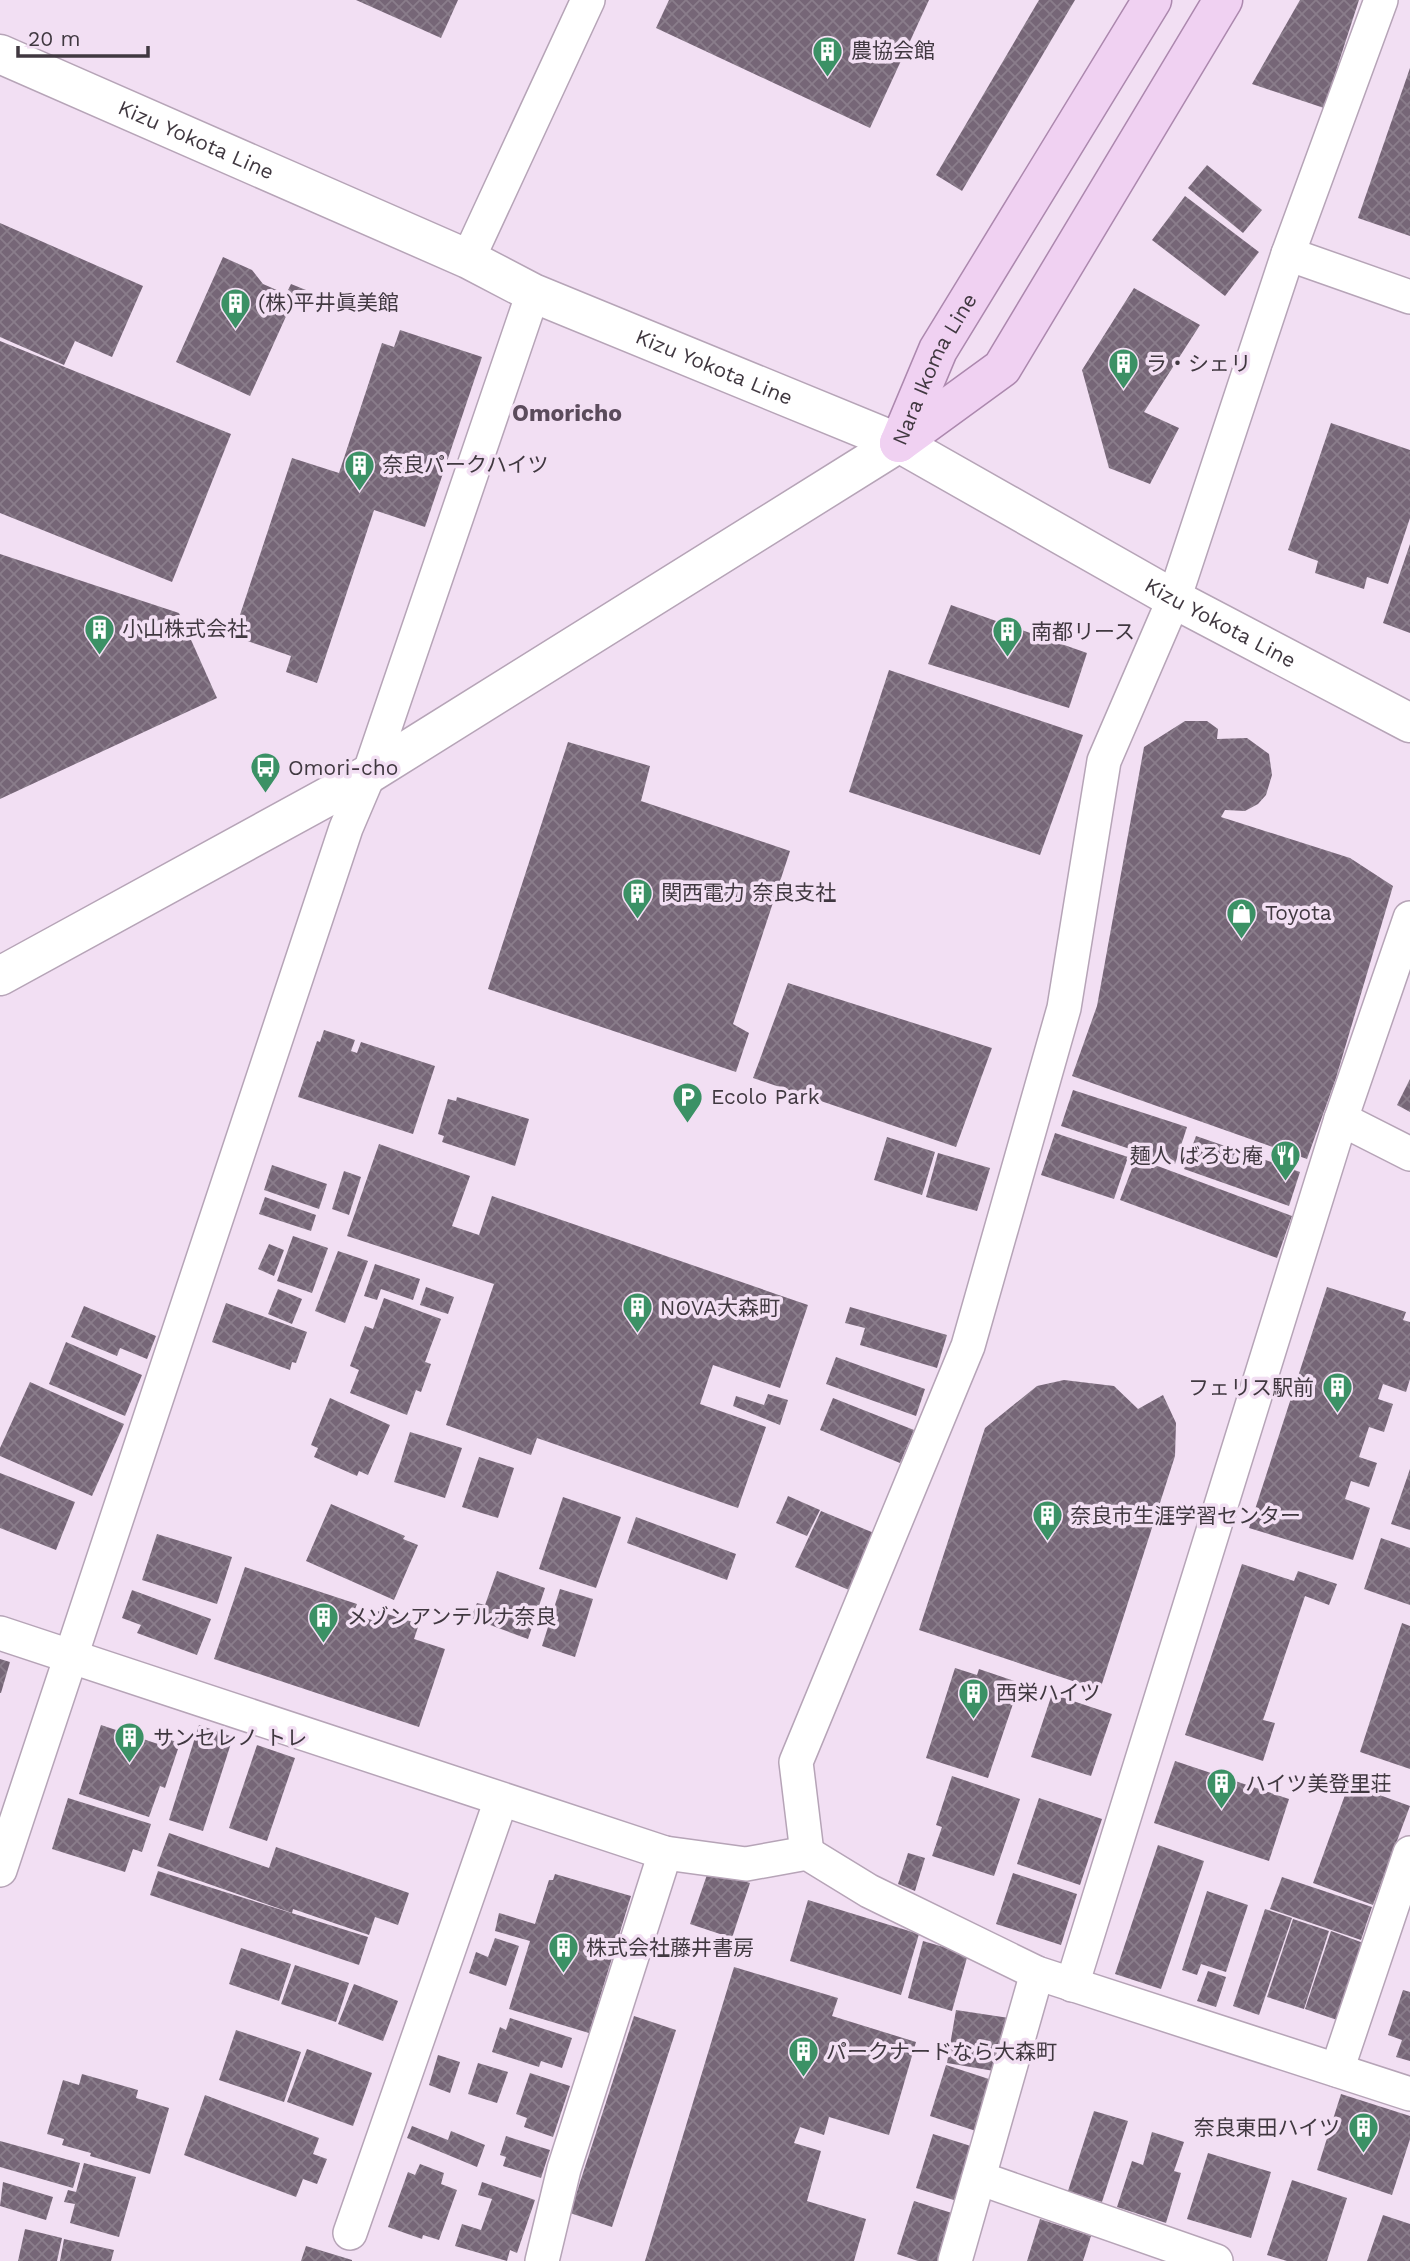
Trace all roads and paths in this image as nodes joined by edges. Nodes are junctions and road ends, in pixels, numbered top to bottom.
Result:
1 (588, 0) edge
2 (1152, 0) edge
3 (1223, 0) edge
4 (1381, 0) edge
5 (0, 54) edge
6 (1288, 254) junction
7 (468, 259) junction
8 (533, 293) junction
9 (1410, 297) edge
10 (900, 443) junction
11 (1174, 599) junction
12 (1410, 723) edge
13 (369, 774) junction
14 (1410, 918) edge
15 (0, 976) edge
16 (1341, 1119) junction
17 (1410, 1154) edge
18 (0, 1633) edge
19 (73, 1656) junction
20 (501, 1800) junction
21 (665, 1853) junction
22 (807, 1853) junction
23 (1410, 1853) edge
24 (0, 1870) edge
25 (1037, 1973) junction
26 (1072, 1985) junction
27 (1337, 2070) junction
28 (1410, 2094) edge
29 (979, 2178) junction
30 (350, 2233) dead end
31 (542, 2261) edge
32 (955, 2261) edge
33 (1216, 2261) edge

1 - 7 street
2 - 10 main road, Nara Ikoma Line
3 - 10 main road, Nara Ikoma Line
4 - 6 street
5 - 7 main road, Kizu Yokota Line
6 - 9 street
6 - 11 street
7 - 8 main road, Kizu Yokota Line
8 - 10 main road, Kizu Yokota Line
8 - 13 street
10 - 11 main road, Kizu Yokota Line
10 - 13 main road
11 - 12 main road, Kizu Yokota Line
11 - 22 street
13 - 15 main road
13 - 19 street
14 - 16 street
16 - 17 street
16 - 26 street
18 - 19 street
19 - 20 street
19 - 24 street
20 - 21 street
20 - 30 street
21 - 22 street
21 - 31 street
22 - 25 street
23 - 27 street
25 - 26 street
25 - 29 street
26 - 27 street
27 - 28 street
29 - 32 street
29 - 33 street

